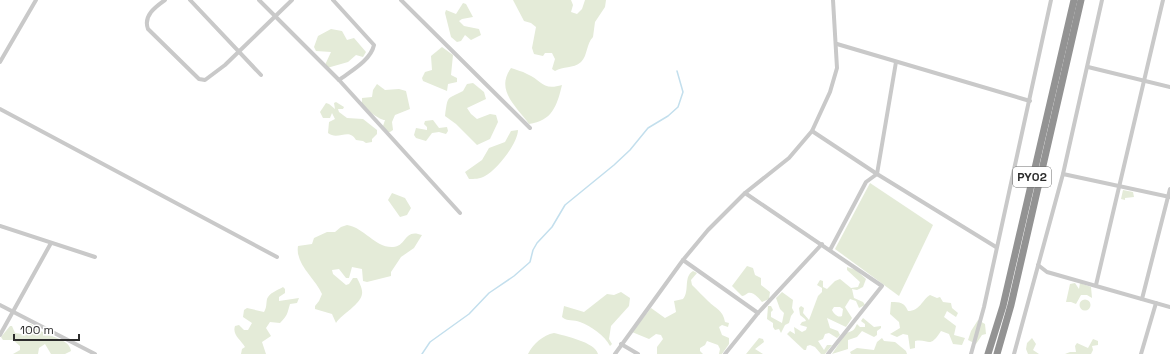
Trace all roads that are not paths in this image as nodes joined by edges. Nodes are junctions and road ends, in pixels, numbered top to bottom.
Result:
1 (36, 0) edge
2 (165, 0) edge
3 (190, 0) edge
4 (259, 0) edge
5 (292, 0) edge
6 (333, 0) edge
7 (401, 0) edge
8 (833, 0) edge
9 (1051, 0) edge
10 (1074, 0) edge
11 (1081, 0) edge
12 (1102, 0) edge
13 (1163, 0) edge
14 (275, 17) junction
15 (837, 44) junction
16 (239, 52) junction
17 (0, 62) edge
18 (896, 62) junction
19 (1088, 67) junction
20 (261, 75) dead end
21 (339, 80) junction
22 (1145, 81) junction
23 (1170, 87) edge
24 (1030, 101) junction
25 (0, 109) edge
26 (530, 128) dead end
27 (812, 130) junction
28 (877, 174) junction
29 (1063, 174) junction
30 (1120, 186) junction
31 (1170, 189) edge
32 (745, 193) junction
33 (1169, 197) edge
34 (460, 213) dead end
35 (0, 226) edge
36 (51, 243) junction
37 (822, 244) junction
38 (996, 247) junction
39 (830, 250) junction
40 (94, 257) dead end
41 (277, 257) dead end
42 (683, 260) junction
43 (1038, 265) junction
44 (1096, 286) junction
45 (1142, 299) junction
46 (1156, 303) junction
47 (0, 305) edge
48 (1170, 307) edge
49 (14, 312) junction
50 (758, 314) junction
51 (0, 335) edge
52 (621, 344) junction
53 (95, 354) edge
54 (615, 354) edge
55 (638, 354) edge
56 (725, 354) edge
57 (828, 354) edge
58 (971, 354) edge
59 (988, 354) edge
60 (997, 354) edge
61 (1014, 354) edge
62 (1141, 354) edge

1 - 17 street
2 - 16 street
3 - 16 street
4 - 14 street
5 - 14 street
6 - 21 street
7 - 26 street
8 - 15 street
9 - 24 street
10 - 59 highway, PY02
11 - 60 highway, PY02
12 - 19 street
13 - 22 street
14 - 16 street
14 - 21 street
15 - 18 street
15 - 27 street
16 - 20 street
18 - 24 street
18 - 28 street
19 - 22 street
19 - 29 street
21 - 34 street
22 - 23 street
22 - 30 street
24 - 38 street
25 - 41 street
27 - 28 street
27 - 32 street
28 - 38 street
28 - 39 street
29 - 30 street
29 - 43 street
30 - 33 street
30 - 44 street
31 - 33 street
32 - 37 street
32 - 42 street
33 - 45 street
35 - 36 street
36 - 40 street
36 - 49 street
37 - 39 street
37 - 50 street
38 - 58 street
39 - 57 street
42 - 50 street
42 - 52 street
43 - 44 street
43 - 61 street
44 - 45 street
45 - 46 street
46 - 48 street
46 - 62 street
47 - 49 street
49 - 51 street
49 - 53 street
50 - 56 street
52 - 54 street
52 - 55 street

